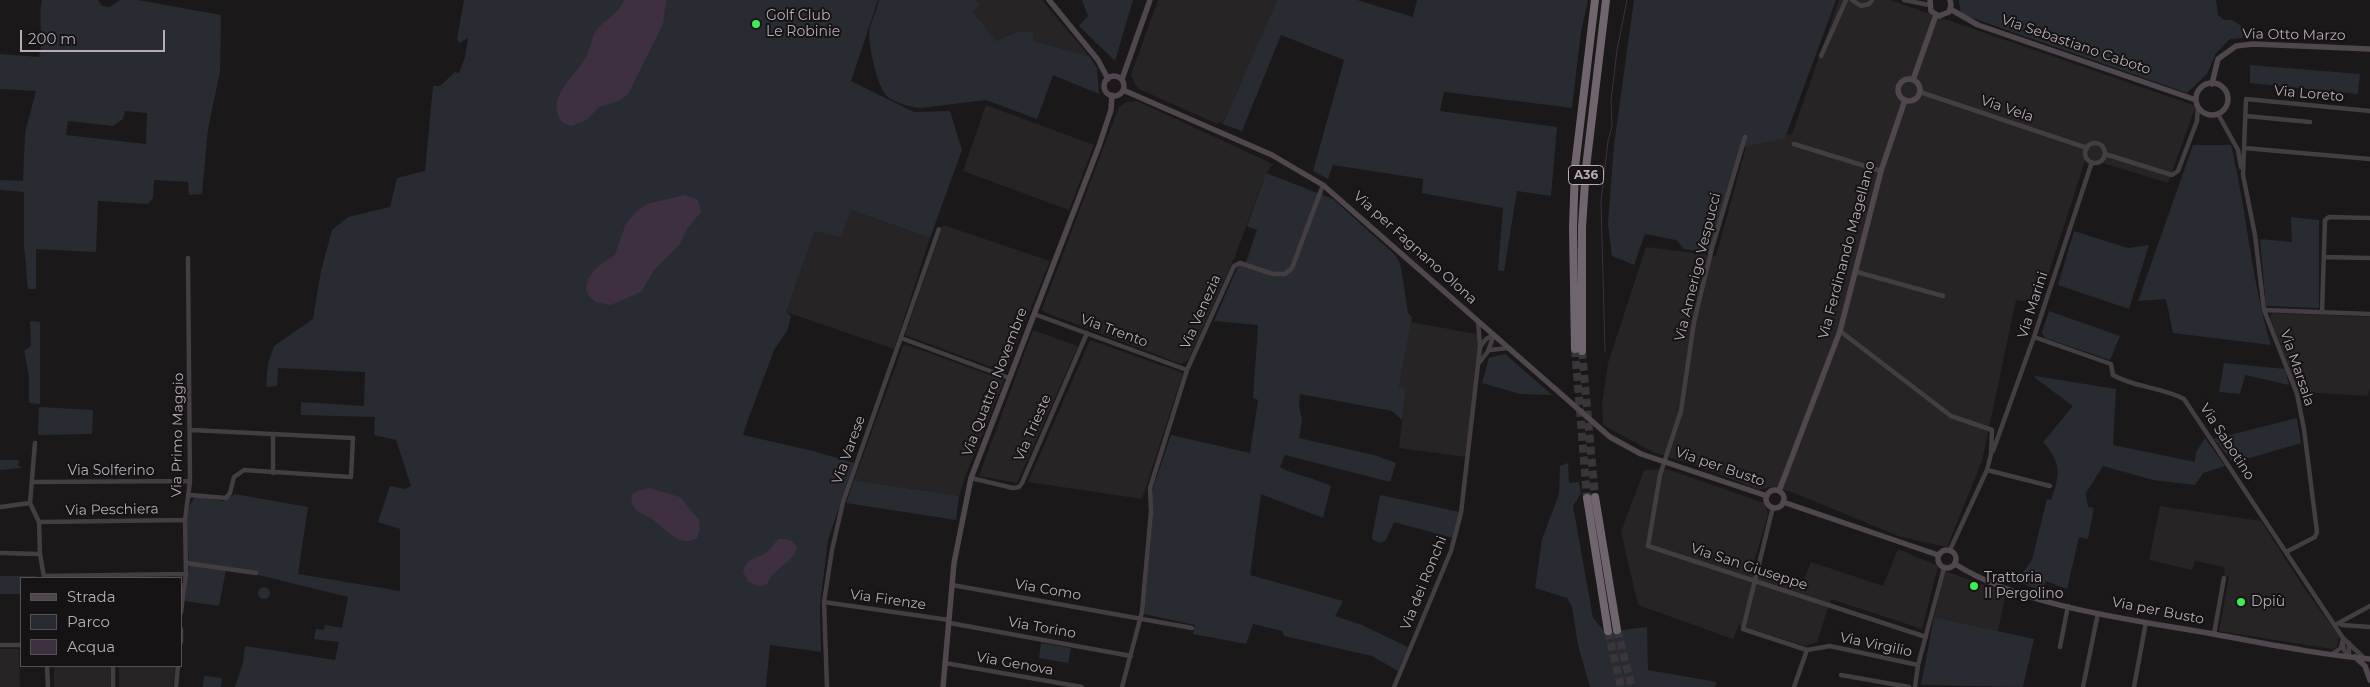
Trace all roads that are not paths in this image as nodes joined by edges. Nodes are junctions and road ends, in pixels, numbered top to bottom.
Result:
1 (1049, 0) edge
2 (1150, 0) edge
3 (1846, 0) edge
4 (1852, 0) edge
5 (1872, 0) edge
6 (1904, 0) edge
7 (1950, 0) edge
8 (1594, 2) edge
9 (1606, 2) edge
10 (1930, 3) edge
11 (1950, 9) junction
12 (1936, 15) junction
13 (2370, 50) edge
14 (1821, 56) dead end
15 (1108, 78) junction
16 (1122, 79) junction
17 (1913, 80) junction
18 (2212, 84) junction
19 (1123, 90) junction
20 (1920, 92) junction
21 (1112, 95) junction
22 (2246, 99) joint
23 (1905, 100) junction
24 (2197, 103) junction
25 (2370, 111) edge
26 (2218, 114) junction
27 (2246, 116) junction
28 (2310, 122) dead end
29 (1745, 136) dead end
30 (1794, 144) dead end
31 (2087, 148) junction
32 (2244, 148) junction
33 (2105, 154) junction
34 (2370, 159) edge
35 (2092, 162) junction
36 (1882, 171) junction
37 (2243, 175) junction
38 (1323, 185) junction
39 (2370, 218) edge
40 (939, 229) dead end
41 (2324, 257) junction
42 (188, 258) dead end
43 (2370, 258) edge
44 (1857, 272) junction
45 (1943, 296) dead end
46 (2264, 310) junction
47 (2322, 312) junction
48 (1034, 314) junction
49 (2370, 314) edge
50 (1477, 320) junction
51 (1840, 331) junction
52 (1087, 333) junction
53 (1494, 335) junction
54 (2034, 337) junction
55 (901, 338) junction
56 (1480, 347) junction
57 (1509, 348) junction
58 (1488, 351) junction
59 (1479, 365) junction
60 (1187, 370) junction
61 (1009, 378) junction
62 (191, 430) junction
63 (273, 434) junction
64 (35, 443) dead end
65 (1991, 454) junction
66 (1665, 462) junction
67 (1986, 470) junction
68 (272, 473) junction
69 (972, 478) junction
70 (190, 481) junction
71 (32, 482) junction
72 (2050, 486) dead end
73 (1778, 490) junction
74 (190, 495) junction
75 (1767, 496) junction
76 (1784, 502) junction
77 (30, 503) junction
78 (0, 507) edge
79 (1773, 507) junction
80 (185, 520) junction
81 (39, 522) junction
82 (1950, 550) junction
83 (2286, 552) junction
84 (0, 553) edge
85 (40, 554) junction
86 (1938, 555) junction
87 (186, 564) junction
88 (1955, 564) junction
89 (1944, 568) junction
90 (256, 573) dead end
91 (186, 574) junction
92 (44, 577) edge
93 (2224, 578) dead end
94 (1756, 581) junction
95 (952, 585) junction
96 (824, 602) junction
97 (182, 604) edge
98 (2068, 606) junction
99 (2370, 606) edge
100 (2363, 609) junction
101 (2370, 611) edge
102 (2098, 613) junction
103 (1141, 617) junction
104 (950, 621) junction
105 (2146, 622) junction
106 (2337, 624) junction
107 (1192, 628) dead end
108 (2370, 628) edge
109 (1617, 630) tunnel mouth
110 (1608, 631) tunnel mouth
111 (2214, 634) junction
112 (1926, 637) junction
113 (2345, 641) junction
114 (20, 644) edge
115 (0, 645) edge
116 (2060, 647) dead end
117 (1807, 650) junction
118 (2332, 654) junction
119 (1130, 656) junction
120 (2352, 657) junction
121 (2367, 658) edge
122 (945, 663) junction
123 (2370, 663) edge
124 (1918, 665) junction
125 (47, 667) edge
126 (113, 667) edge
127 (178, 667) edge
128 (2367, 671) junction
129 (1841, 675) dead end
130 (2370, 680) edge
131 (48, 687) edge
132 (114, 687) edge
133 (176, 687) edge
134 (827, 687) edge
135 (943, 687) edge
136 (1082, 687) edge
137 (1122, 687) edge
138 (1394, 687) edge
139 (1794, 687) edge
140 (1909, 687) edge
141 (1916, 687) edge
142 (2083, 687) edge
143 (2134, 687) edge

1 - 15 street
2 - 16 street
3 - 14 street
4 - 5 street
6 - 10 street
7 - 11 street
8 - 9 highway, A36
10 - 12 street
11 - 12 street
11 - 24 street, Via Sebastiano Caboto
12 - 17 street, Via Ferdinando Magellano
13 - 18 street, Via Otto Marzo
15 - 16 street
15 - 21 street
16 - 19 street
17 - 20 street
17 - 23 street, Via Ferdinando Magellano
18 - 24 street
18 - 26 street
19 - 21 street
19 - 38 street, Via per Fagnano Olona
20 - 23 street
20 - 31 street, Via Vela
21 - 48 street, Via Quattro Novembre
22 - 25 street, Via Loreto
22 - 27 street, Via Marsala
23 - 36 street, Via Ferdinando Magellano
24 - 26 street
24 - 33 street, Via Vela
26 - 37 street, Via Marsala
27 - 28 street
27 - 32 street, Via Marsala
29 - 66 street, Via Amerigo Vespucci
30 - 36 street
31 - 33 street, Via Vela
31 - 35 street
32 - 34 street
32 - 37 street, Via Marsala
33 - 35 street
35 - 54 street, Via Marini
36 - 44 street, Via Ferdinando Magellano
37 - 46 street, Via Marsala
38 - 50 street, Via per Fagnano Olona
38 - 60 street, Via Venezia
39 - 41 street
40 - 55 street, Via Varese
41 - 43 street
41 - 47 street
42 - 62 street, Via Primo Maggio
44 - 45 street
44 - 51 street, Via Ferdinando Magellano
46 - 47 street
46 - 83 street, Via Marsala
47 - 49 street
48 - 52 street, Via Trento
48 - 61 street, Via Quattro Novembre
50 - 53 street, Via per Fagnano Olona
50 - 56 street, Via dei Ronchi
51 - 65 street
51 - 73 street, Via Ferdinando Magellano
52 - 60 street, Via Trento
52 - 69 street, Via Trieste
53 - 56 street
53 - 57 street, Via per Fagnano Olona
53 - 58 street
54 - 65 street, Via Marini
54 - 83 street, Via Sabotino
55 - 61 street
55 - 96 street, Via Varese
56 - 59 street, Via dei Ronchi
57 - 58 street
57 - 66 street, Via per Fagnano Olona
58 - 59 street
59 - 138 street, Via dei Ronchi
60 - 103 street
61 - 69 street, Via Quattro Novembre
62 - 63 street
62 - 70 street, Via Primo Maggio
63 - 68 street
63 - 68 street
64 - 71 street
65 - 67 street
66 - 75 street, Via per Busto
66 - 94 street, Via San Giuseppe
67 - 72 street
67 - 82 street
68 - 74 street
69 - 95 street, Via Quattro Novembre
70 - 71 street, Via Solferino
70 - 74 street, Via Primo Maggio
71 - 77 street
73 - 75 street, Via per Busto
73 - 76 street, Via per Busto
74 - 80 street, Via Primo Maggio
75 - 79 street, Via per Busto
76 - 79 street
76 - 86 street
77 - 78 street
77 - 81 street
79 - 94 street
80 - 81 street, Via Peschiera
80 - 87 street, Via Primo Maggio
81 - 85 street
82 - 86 street
82 - 88 street
83 - 106 street, Via Sabotino
84 - 85 street
85 - 92 street
86 - 89 street
87 - 90 street
87 - 91 street, Via Primo Maggio
88 - 89 street
88 - 98 street, Via per Busto
89 - 112 street
91 - 92 street
91 - 97 street, Via Primo Maggio
93 - 111 street
94 - 112 street, Via San Giuseppe
94 - 117 street, Via Virgilio
95 - 103 street, Via Como
95 - 104 street, Via Quattro Novembre
96 - 104 street, Via Firenze
96 - 134 street, Via Varese
98 - 102 street, Via per Busto
98 - 116 street
99 - 100 street
100 - 101 street
100 - 106 street
102 - 105 street, Via per Busto
102 - 142 street
103 - 107 street, Via Como
103 - 119 street
104 - 119 street, Via Torino
104 - 122 street, Via Quattro Novembre
105 - 111 street, Via per Busto
105 - 143 street
106 - 108 street
106 - 113 street, Via Sabotino
109 - 110 highway
111 - 118 street, Via per Busto
112 - 124 street
113 - 118 street
113 - 120 street, Via Sabotino
113 - 121 street, Via Sabotino
114 - 115 street
117 - 124 street, Via Virgilio
117 - 139 street
118 - 120 street, Via per Busto
119 - 137 street
120 - 121 street, Via per Busto
120 - 128 street
122 - 135 street, Via Quattro Novembre
122 - 136 street, Via Genova
123 - 128 street
124 - 141 street
125 - 131 street
126 - 132 street
127 - 133 street
128 - 130 street
129 - 140 street

